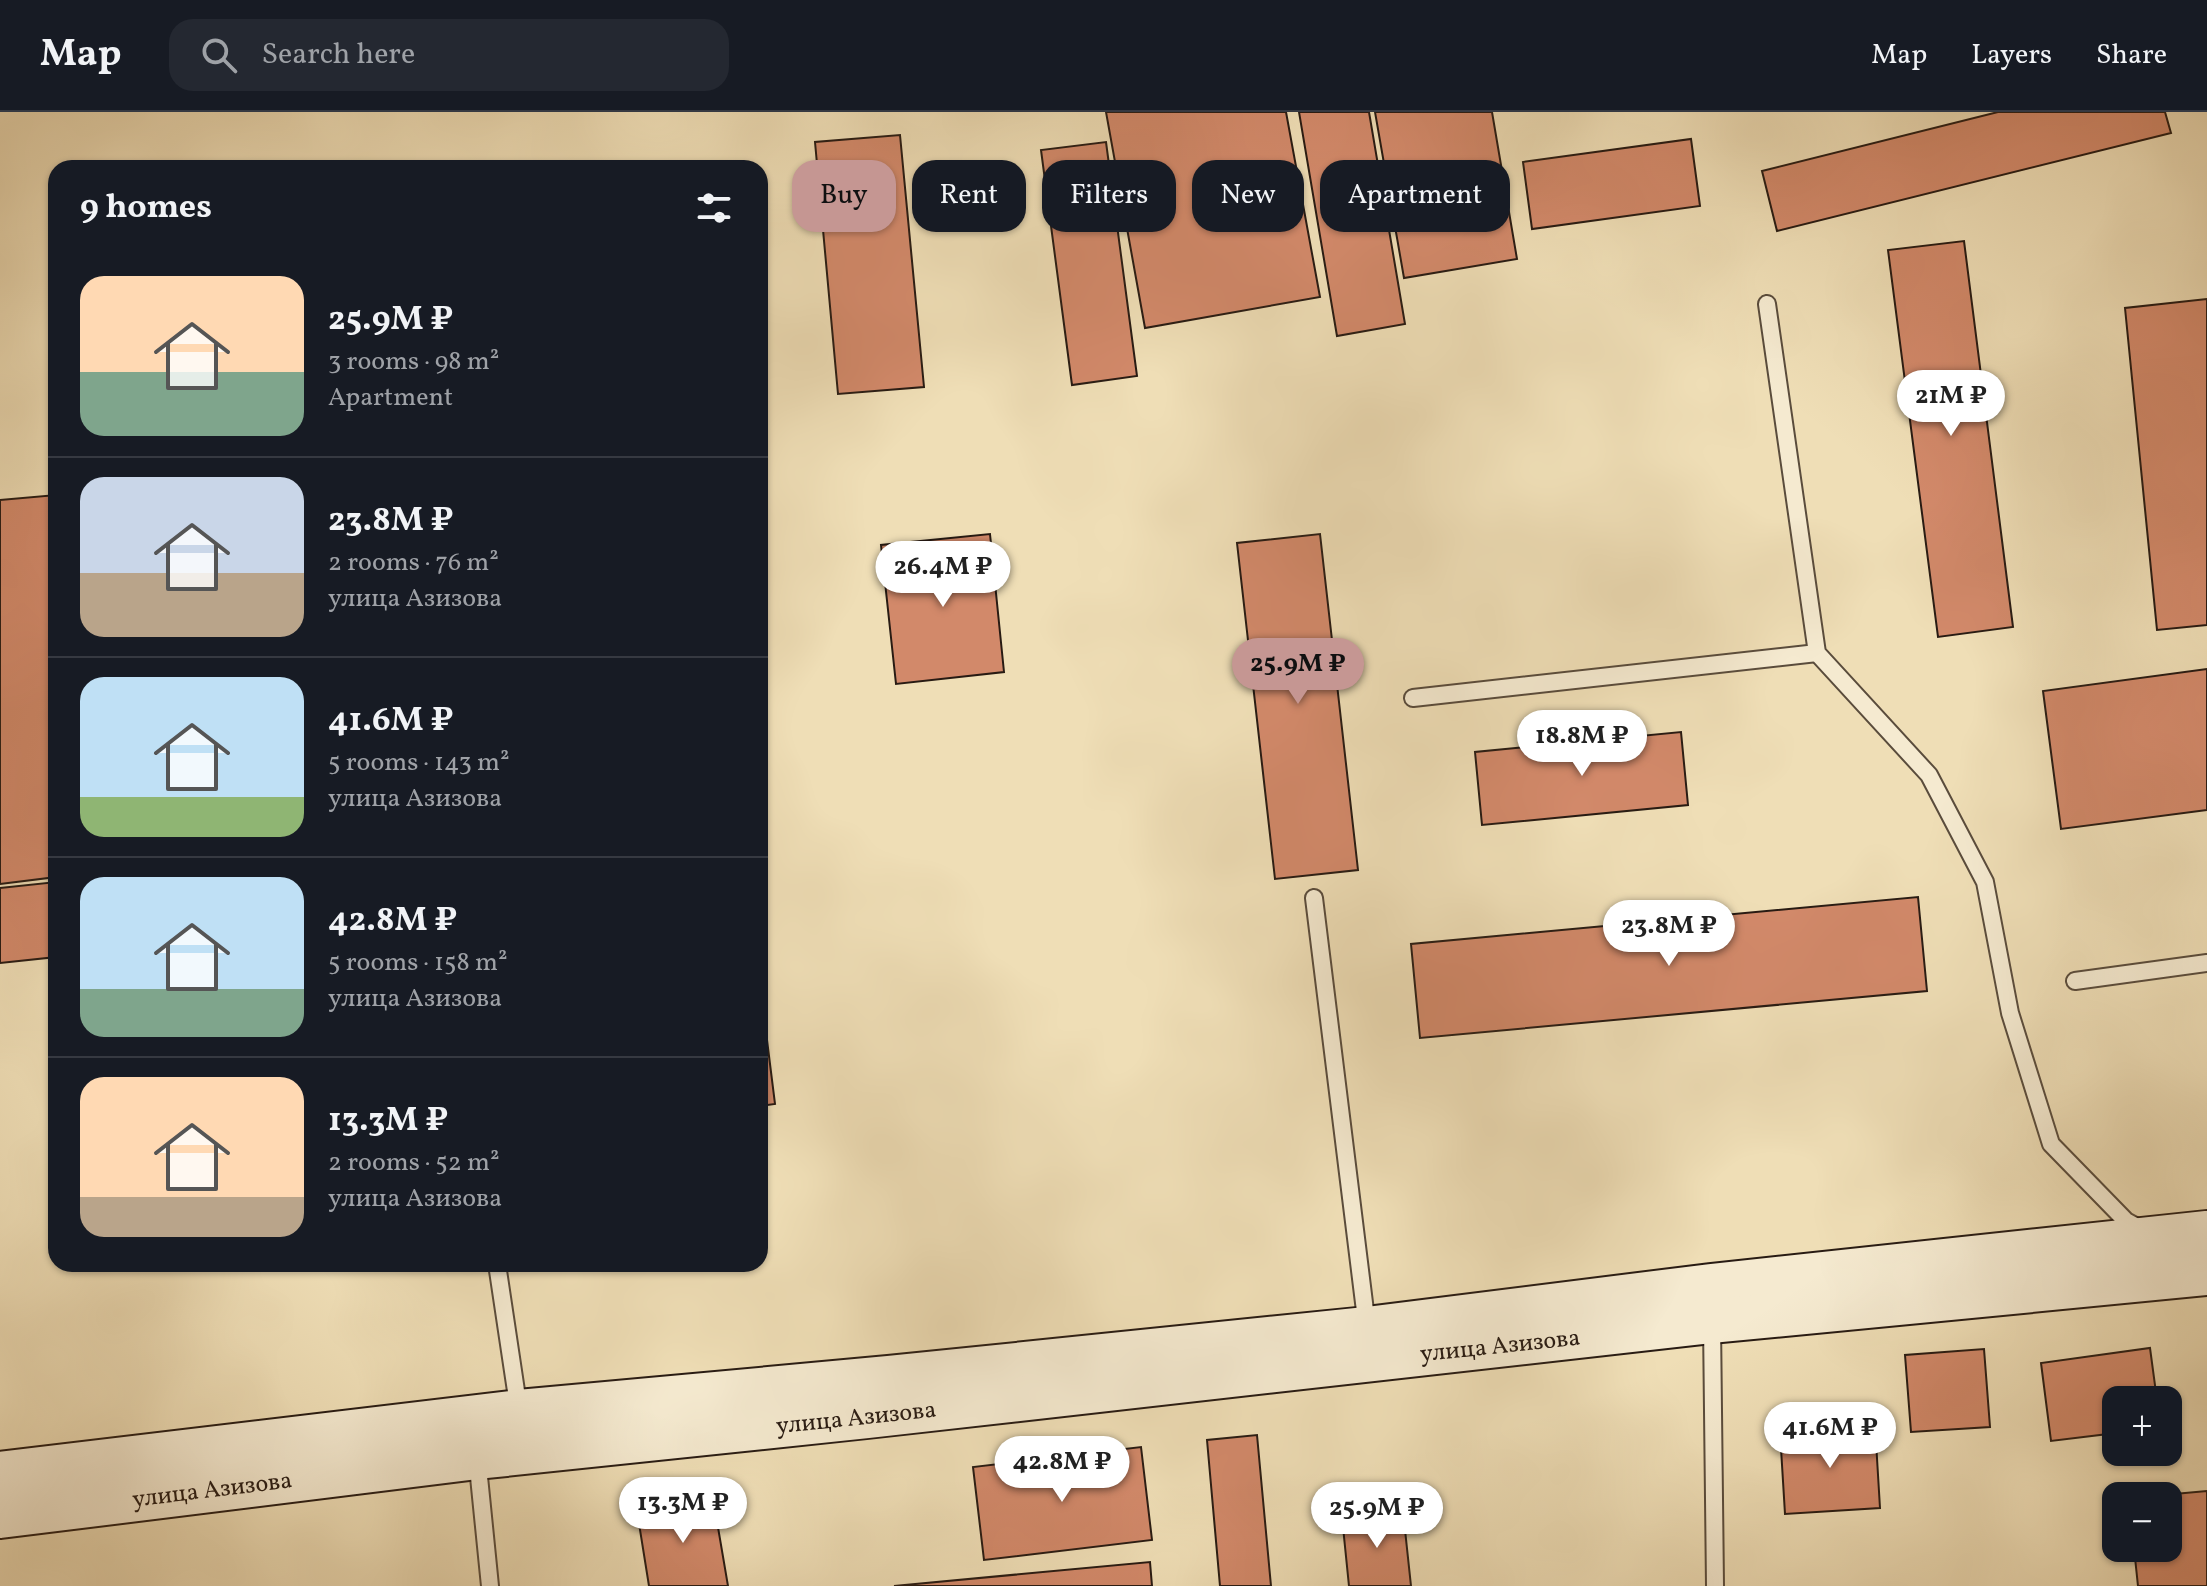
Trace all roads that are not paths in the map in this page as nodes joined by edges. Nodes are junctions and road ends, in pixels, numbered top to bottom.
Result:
1 (1767, 304) dead end
2 (1817, 653) junction
3 (1413, 698) dead end
4 (1314, 898) dead end
5 (2207, 963) edge
6 (2075, 981) dead end
7 (2207, 1233) edge
8 (2159, 1239) junction
9 (498, 1272) edge
10 (2207, 1273) edge
11 (1712, 1304) junction
12 (1367, 1329) junction
13 (519, 1412) junction
14 (475, 1438) junction
15 (0, 1474) edge
16 (0, 1516) edge
17 (490, 1586) edge
18 (1715, 1586) edge

1 - 2 lane
2 - 3 lane
2 - 8 lane
4 - 12 lane
5 - 6 lane
7 - 8 main road, улица Азизова
8 - 11 main road, улица Азизова
9 - 13 lane
10 - 11 main road, улица Азизова
11 - 12 main road, улица Азизова
11 - 14 main road, улица Азизова
11 - 18 lane
12 - 13 main road, улица Азизова
13 - 14 main road, улица Азизова
14 - 15 main road, улица Азизова
14 - 16 main road, улица Азизова
14 - 17 lane

